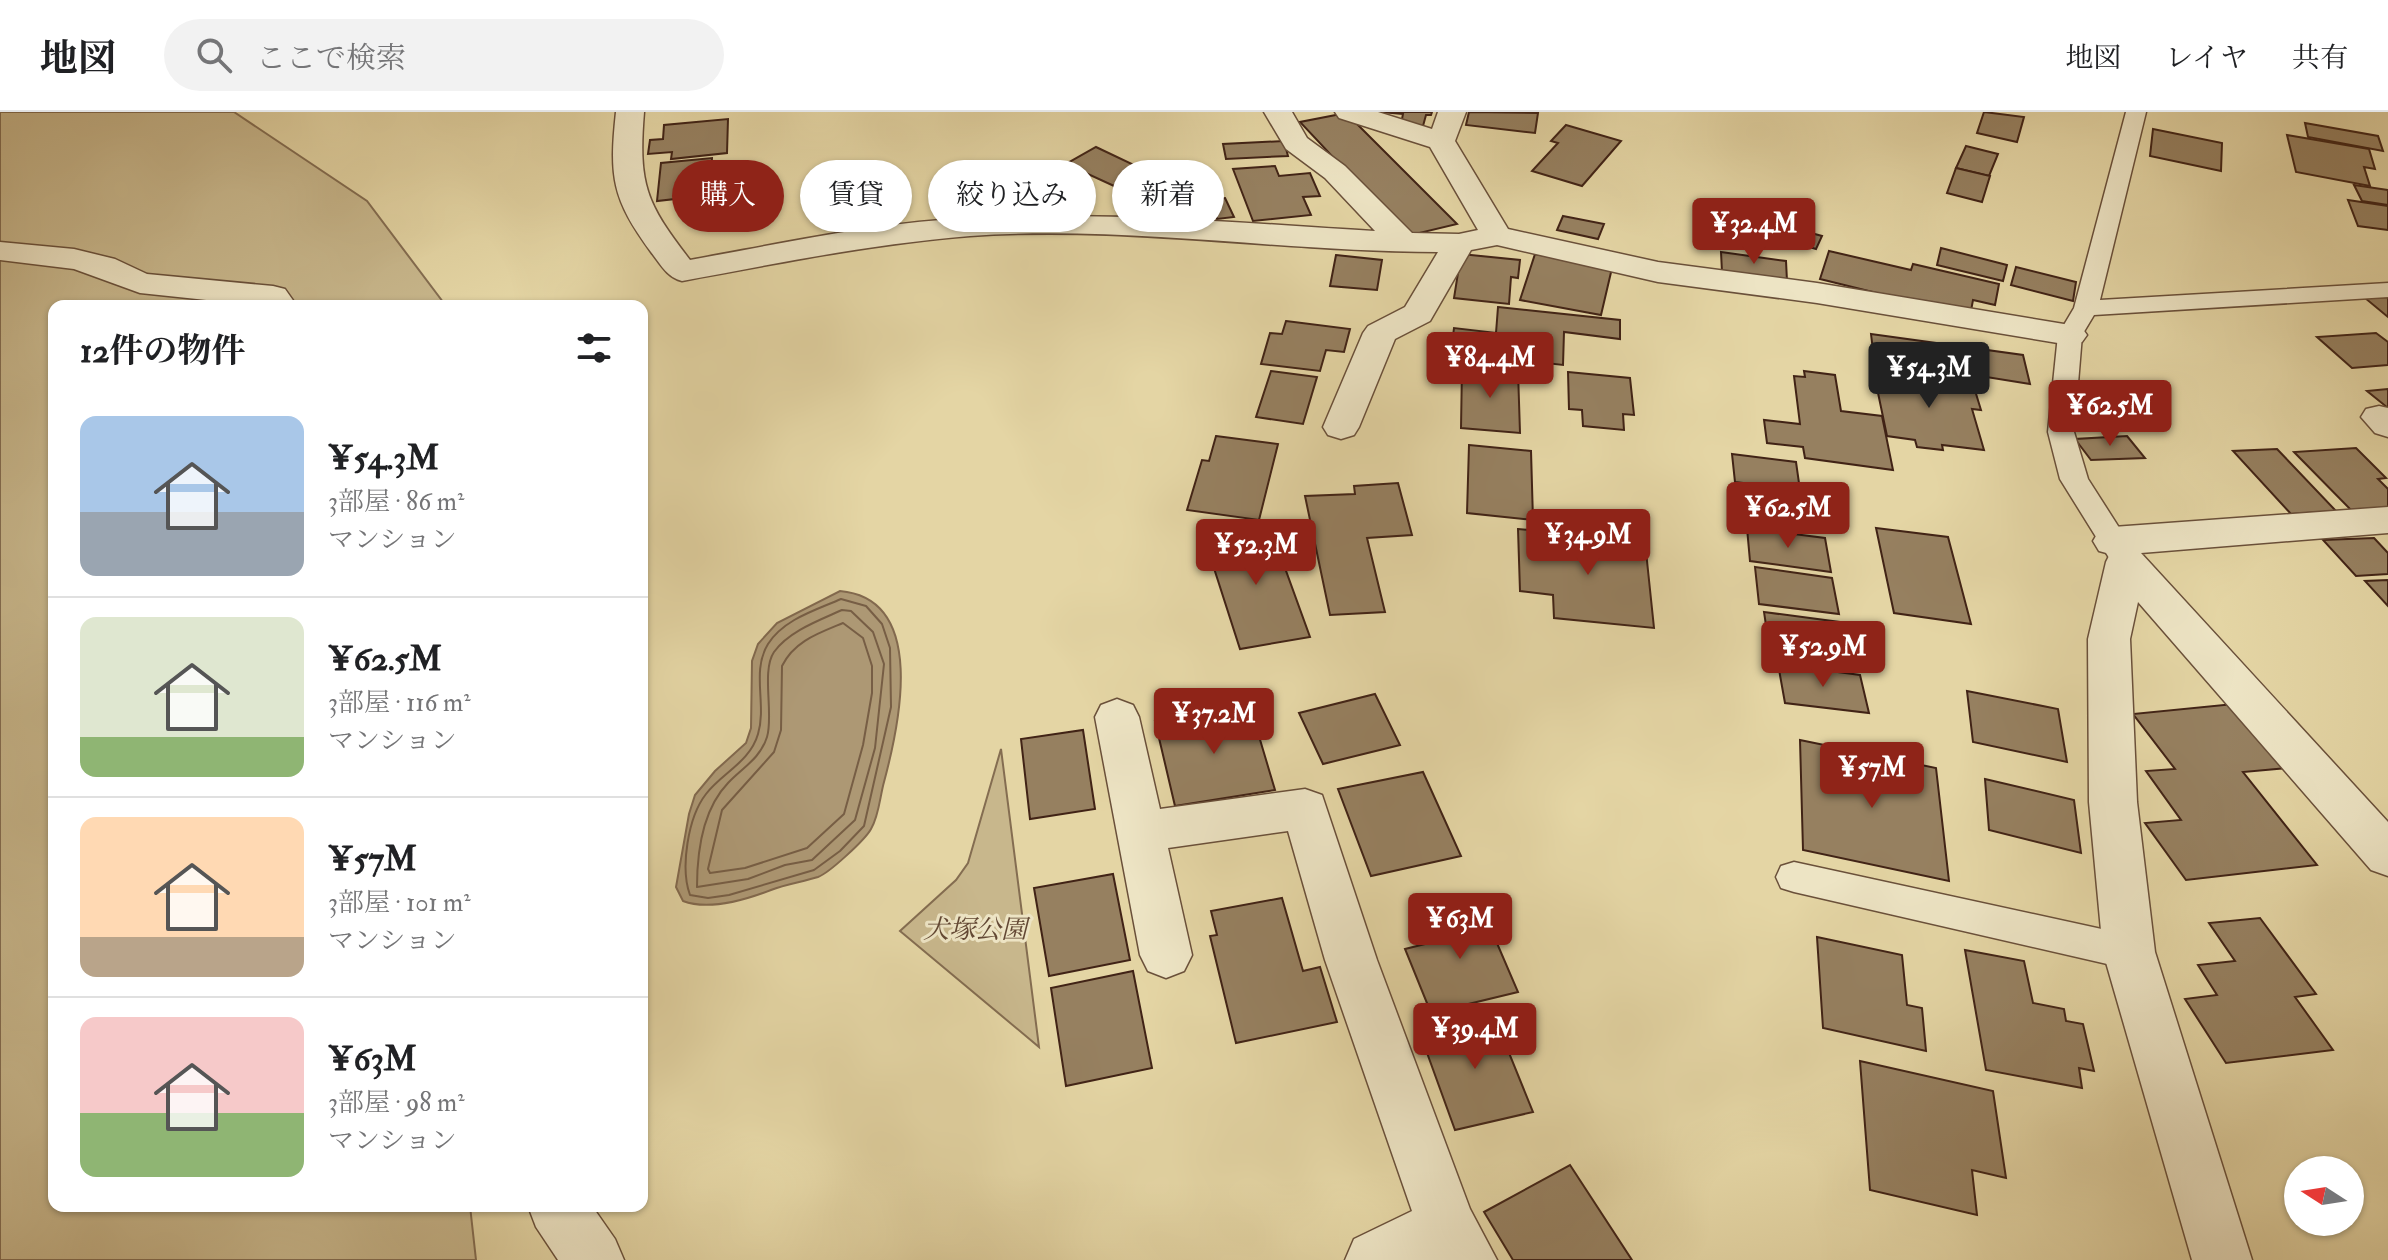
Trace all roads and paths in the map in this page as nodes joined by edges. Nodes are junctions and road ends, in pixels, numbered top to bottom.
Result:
1 (630, 112) edge
2 (1278, 112) edge
3 (1349, 112) edge
4 (1452, 112) edge
5 (2136, 112) edge
6 (1441, 141) junction
7 (1497, 236) junction
8 (1404, 242) junction
9 (1459, 243) junction
10 (0, 251) edge
11 (2388, 290) edge
12 (276, 300) edge
13 (2078, 321) junction
14 (1341, 427) dead end
15 (2388, 520) edge
16 (2120, 552) junction
17 (1117, 717) dead end
18 (1140, 832) junction
19 (2388, 855) edge
20 (1794, 877) dead end
21 (2129, 952) junction
22 (1166, 955) dead end
23 (561, 1212) edge
24 (1457, 1243) edge
25 (594, 1260) edge
26 (1375, 1260) edge
27 (2222, 1260) edge

1 - 8 street
2 - 8 street
3 - 6 street
4 - 6 street
5 - 13 lane
6 - 7 street
7 - 9 street
7 - 13 street
8 - 9 street
9 - 14 street
10 - 12 street
11 - 13 lane
13 - 16 lane
15 - 16 street
16 - 19 street
16 - 21 street
17 - 18 street
18 - 22 street
18 - 24 street
20 - 21 lane
21 - 27 street
23 - 25 street
24 - 26 street

